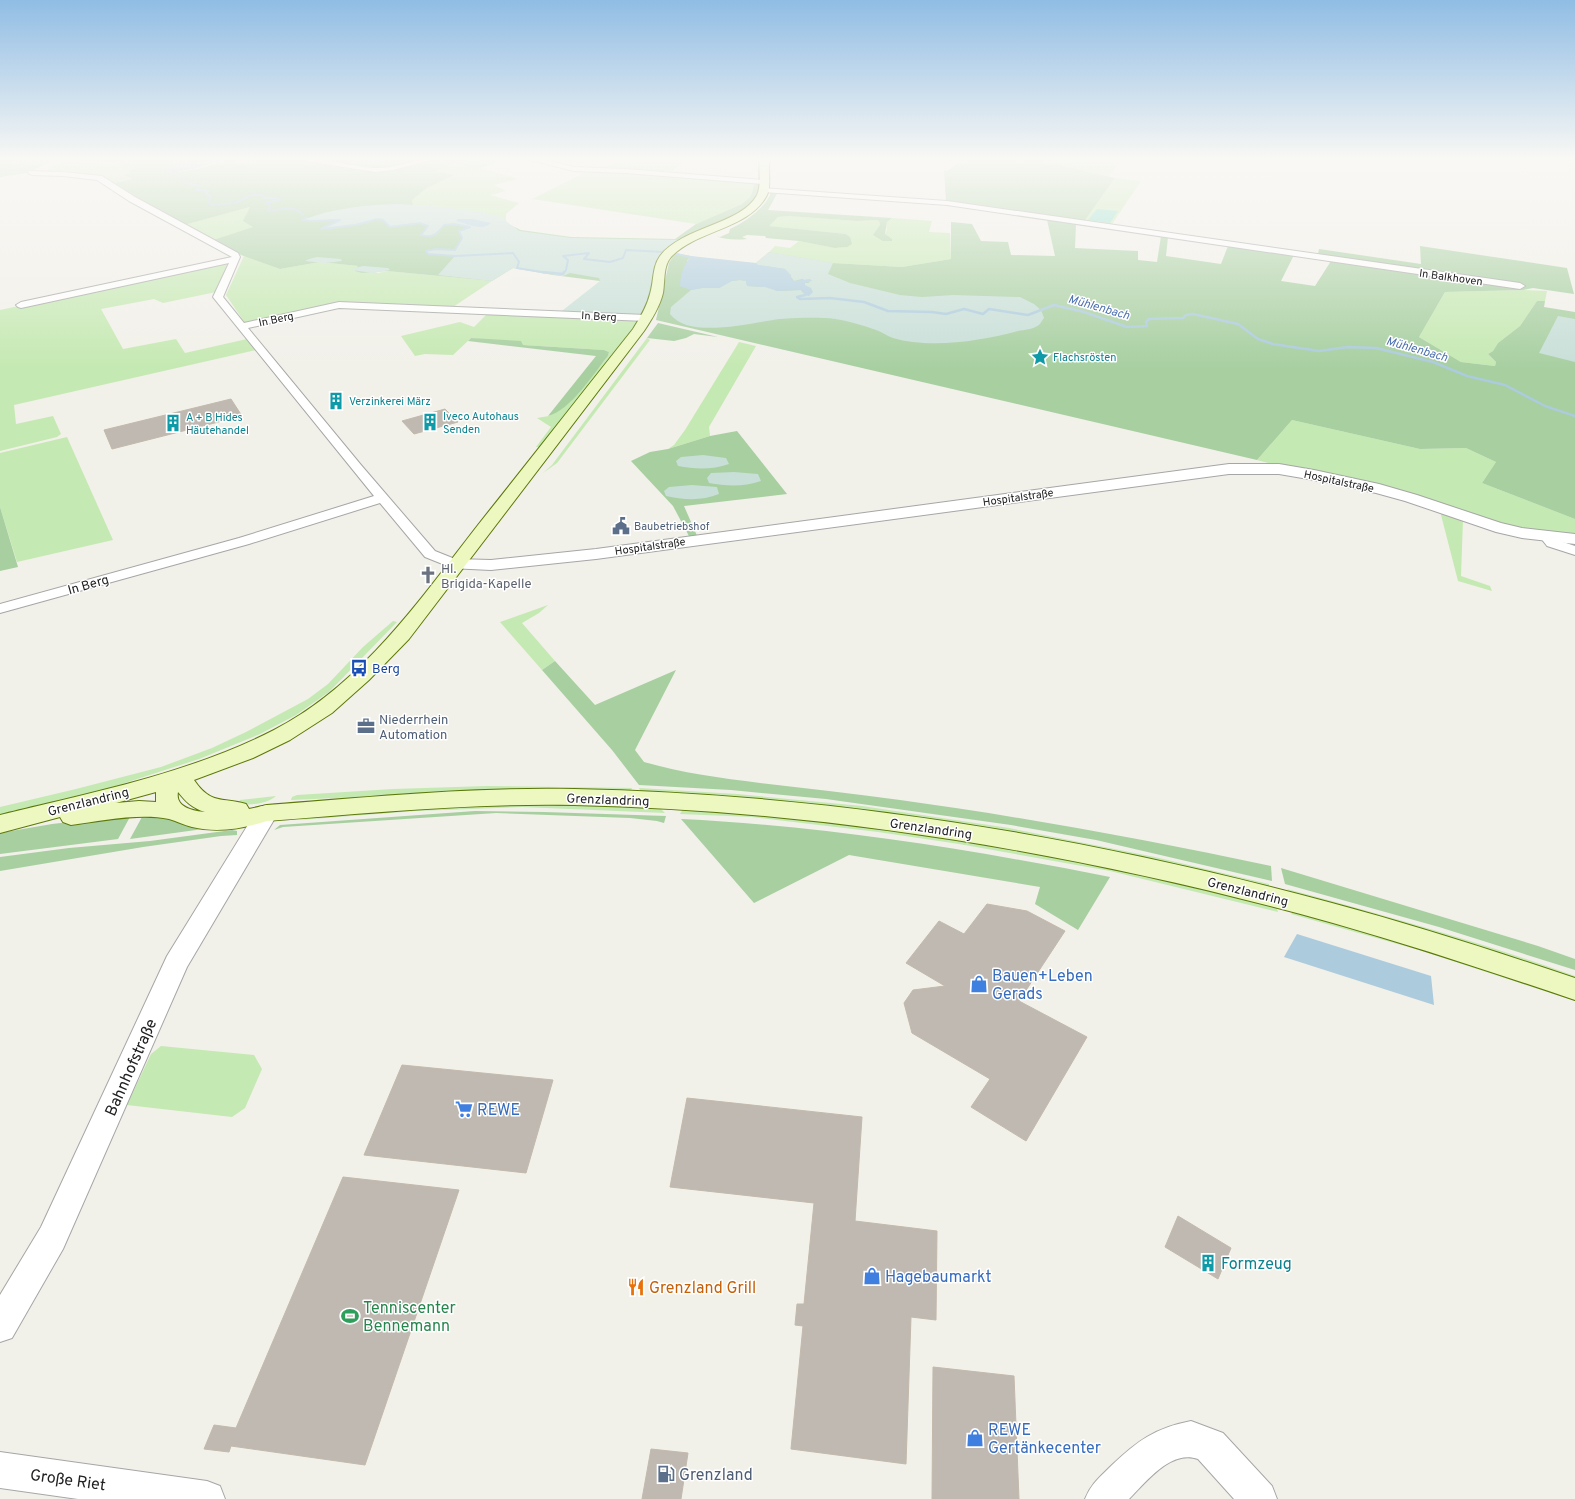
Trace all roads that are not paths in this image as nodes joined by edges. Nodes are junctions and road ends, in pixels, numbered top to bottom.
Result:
1 (187, 229) edge
2 (709, 229) edge
3 (1114, 229) edge
4 (235, 259) junction
5 (1520, 286) dead end
6 (21, 305) dead end
7 (646, 318) junction
8 (242, 326) junction
9 (382, 498) junction
10 (1548, 537) junction
11 (1575, 539) edge
12 (1575, 551) edge
13 (455, 564) junction
14 (0, 609) edge
15 (175, 791) junction
16 (268, 813) junction
17 (0, 824) edge
18 (0, 830) edge
19 (1575, 989) edge
20 (0, 1326) edge
21 (0, 1470) edge
22 (207, 1499) edge
23 (1103, 1499) edge
24 (1259, 1499) edge

1 - 4 street
2 - 7 main road
3 - 5 street, In Balkhoven
4 - 6 street
4 - 8 street, In Berg
7 - 8 street, In Berg
7 - 13 main road
8 - 9 street, In Berg
9 - 13 street, In Berg
9 - 14 street, In Berg
10 - 11 street, Hospitalstraße
10 - 12 street
10 - 13 street, Hospitalstraße
13 - 15 main road
15 - 16 main road, Grenzlandring
15 - 17 main road, Grenzlandring
15 - 18 main road, Grenzlandring
16 - 19 main road, Grenzlandring
16 - 20 street, Bahnhofstraße
21 - 22 street, Große Riet
23 - 24 street

